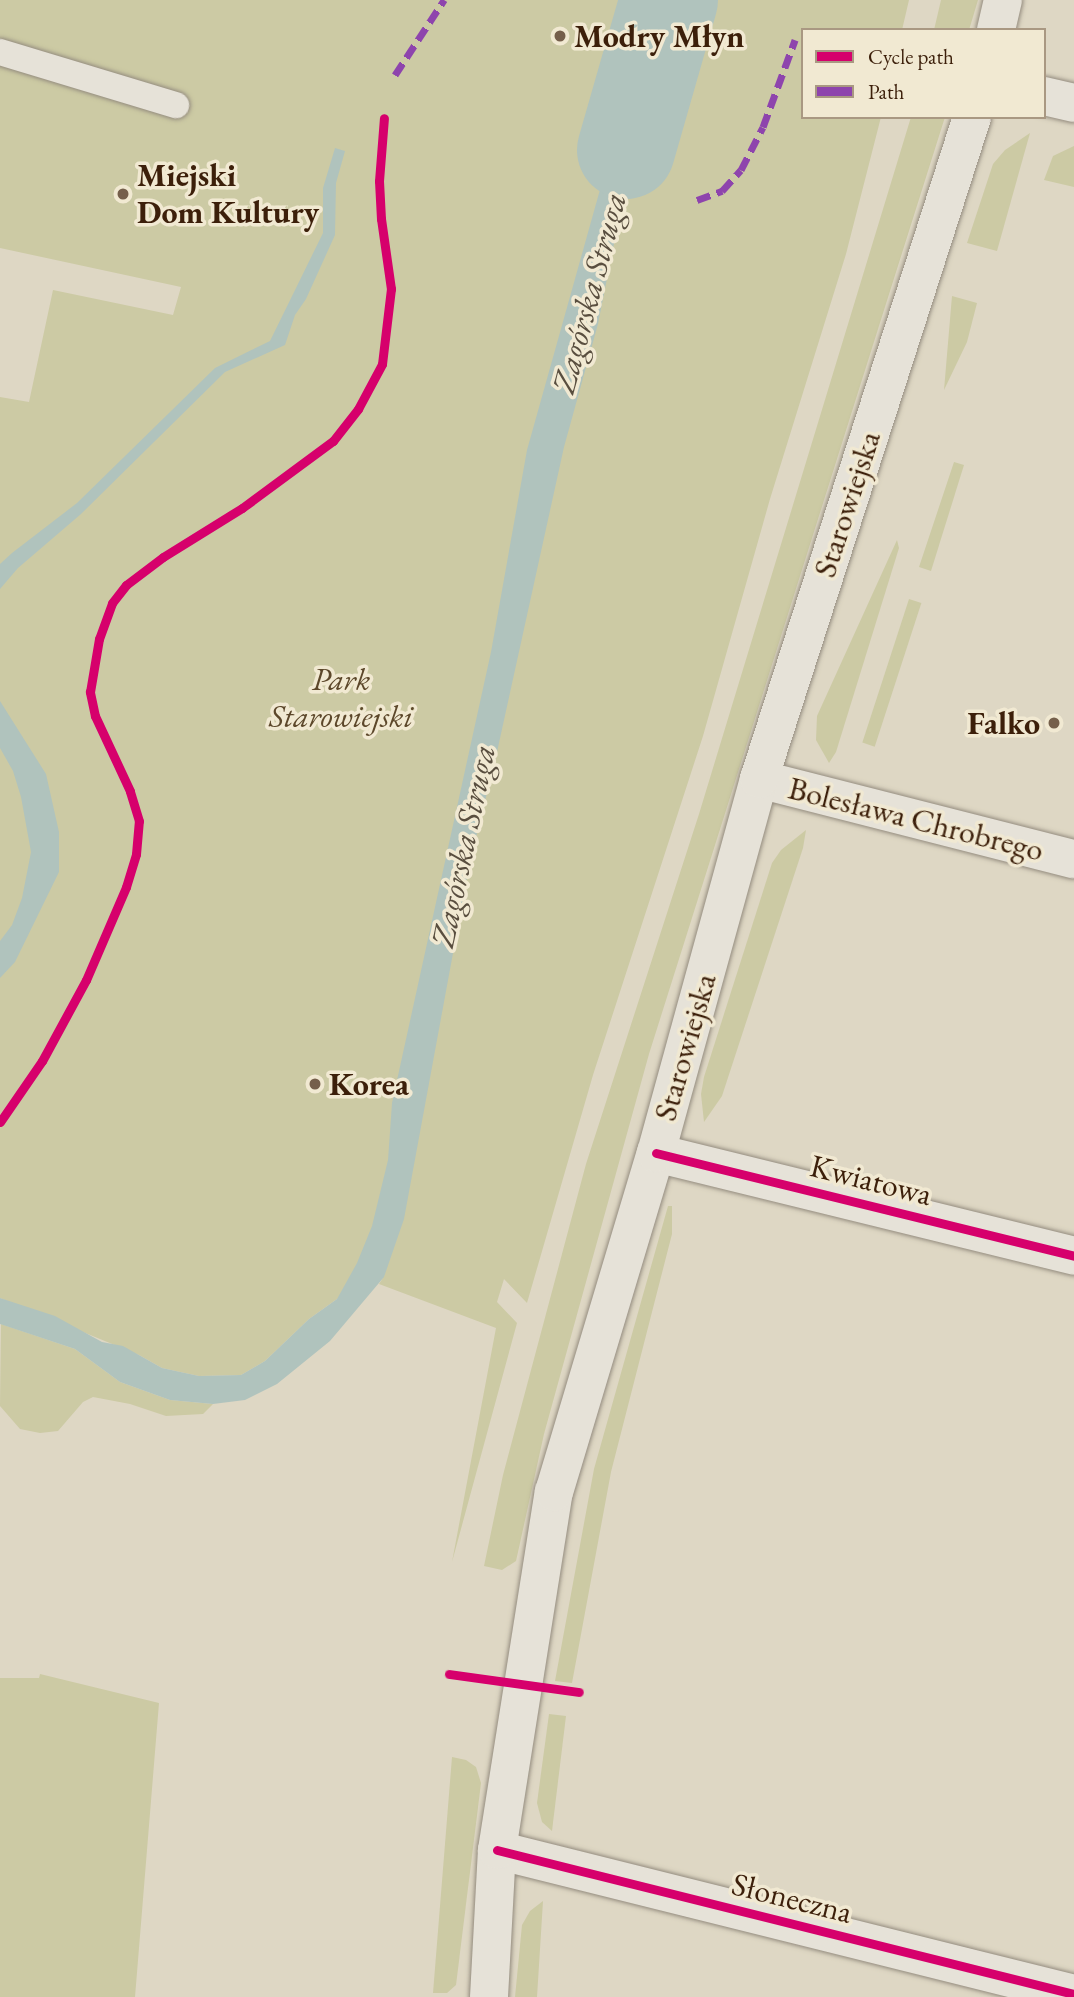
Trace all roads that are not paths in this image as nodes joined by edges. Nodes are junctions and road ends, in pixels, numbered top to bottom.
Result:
1 (1003, 0) edge
2 (996, 28) edge
3 (0, 52) edge
4 (1046, 96) edge
5 (1074, 103) edge
6 (176, 105) dead end
7 (971, 119) edge
8 (759, 779) junction
9 (1074, 859) edge
10 (656, 1153) junction
11 (1074, 1256) edge
12 (497, 1850) junction
13 (1074, 1994) edge
14 (489, 1997) edge

1 - 2 main road
3 - 6 lane
4 - 5 main road
7 - 8 main road, Starowiejska
8 - 9 main road, Bolesława Chrobrego
8 - 10 main road, Starowiejska
10 - 11 main road, Kwiatowa
10 - 12 main road, Starowiejska
12 - 13 main road, Słoneczna
12 - 14 main road, Starowiejska

